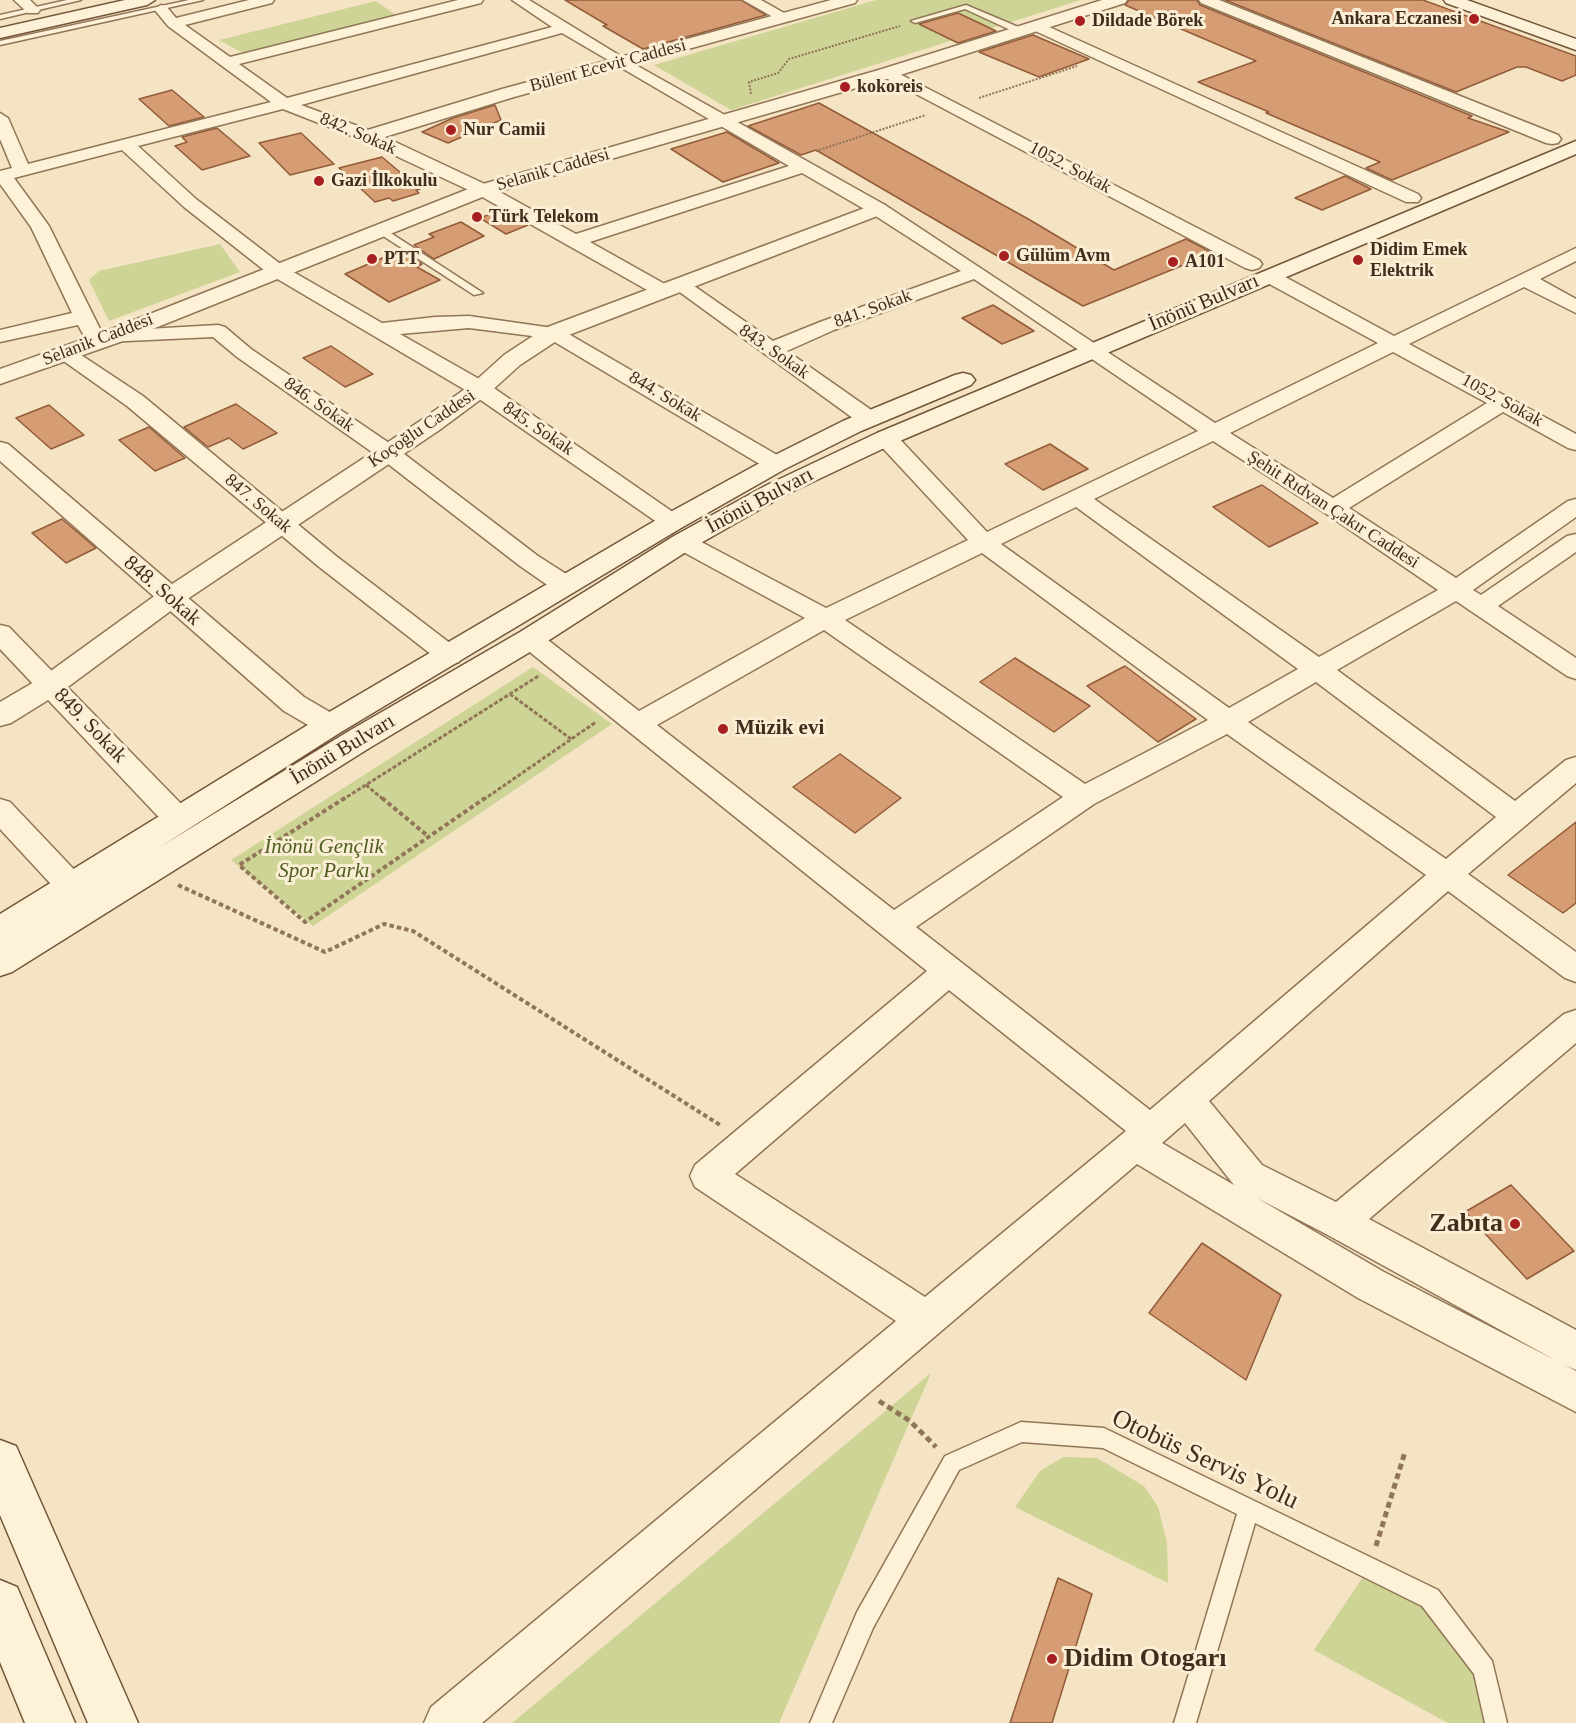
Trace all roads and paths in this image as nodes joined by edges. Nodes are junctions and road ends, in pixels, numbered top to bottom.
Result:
1 (77, 0) edge
2 (199, 0) edge
3 (267, 0) edge
4 (476, 0) edge
5 (519, 0) edge
6 (750, 0) edge
7 (849, 0) edge
8 (1119, 0) edge
9 (1206, 0) edge
10 (1452, 0) edge
11 (1469, 0) edge
12 (122, 3) edge
13 (158, 3) edge
14 (27, 5) edge
15 (0, 17) edge
16 (786, 18) junction
17 (915, 21) joint
18 (173, 23) junction
19 (0, 26) edge
20 (564, 28) junction
21 (1028, 28) junction
22 (0, 33) edge
23 (1576, 39) edge
24 (0, 43) edge
25 (1576, 45) edge
26 (1104, 57) junction
27 (228, 62) junction
28 (621, 63) junction
29 (888, 73) junction
30 (1034, 81) dead end
31 (284, 104) junction
32 (767, 107) junction
33 (0, 118) edge
34 (722, 120) junction
35 (883, 129) dead end
36 (368, 136) junction
37 (1570, 143) edge
38 (127, 145) junction
39 (796, 163) junction
40 (8, 174) edge
41 (483, 190) junction
42 (1412, 198) junction
43 (878, 209) junction
44 (380, 230) junction
45 (575, 241) junction
46 (1576, 254) edge
47 (276, 270) junction
48 (1260, 270) junction
49 (976, 272) junction
50 (1524, 279) junction
51 (672, 288) junction
52 (478, 293) dead end
53 (1576, 307) edge
54 (84, 317) junction
55 (379, 330) junction
56 (553, 333) junction
57 (1069, 335) junction
58 (0, 336) edge
59 (104, 339) junction
60 (1397, 343) junction
61 (771, 350) junction
62 (1091, 350) junction
63 (65, 352) junction
64 (0, 377) edge
65 (480, 389) junction
66 (1504, 402) junction
67 (877, 428) junction
68 (1214, 432) junction
69 (1576, 442) edge
70 (0, 449) edge
71 (387, 452) junction
72 (776, 464) junction
73 (1078, 498) junction
74 (1576, 506) edge
75 (1333, 508) junction
76 (280, 523) junction
77 (678, 532) junction
78 (1576, 541) edge
79 (984, 543) junction
80 (565, 585) junction
81 (1455, 591) junction
82 (170, 598) junction
83 (1480, 607) junction
84 (826, 619) junction
85 (0, 633) edge
86 (530, 639) junction
87 (450, 656) junction
88 (560, 663) junction
89 (1318, 670) junction
90 (1576, 670) edge
91 (51, 686) junction
92 (510, 694) junction
93 (0, 716) edge
94 (627, 716) junction
95 (1228, 722) junction
96 (330, 725) junction
97 (571, 739) junction
98 (1576, 767) edge
99 (366, 785) junction
100 (1084, 797) junction
101 (0, 810) edge
102 (1516, 817) junction
103 (179, 820) junction
104 (429, 837) junction
105 (147, 871) junction
106 (1447, 875) junction
107 (72, 886) junction
108 (893, 927) junction
109 (0, 931) edge
110 (0, 962) edge
111 (1576, 969) edge
112 (949, 971) junction
113 (1576, 1024) edge
114 (1187, 1100) junction
115 (1142, 1138) junction
116 (748, 1143) junction
117 (1339, 1222) junction
118 (926, 1319) junction
119 (1576, 1351) edge
120 (852, 1382) junction
121 (1576, 1392) edge
122 (1405, 1452) dead end
123 (0, 1462) edge
124 (952, 1463) junction
125 (1250, 1510) junction
126 (1369, 1568) junction
127 (0, 1604) edge
128 (50, 1723) edge
129 (113, 1723) edge
130 (447, 1723) edge
131 (821, 1723) edge
132 (1185, 1723) edge
133 (1496, 1723) edge

1 - 14 lane
2 - 13 lane
3 - 18 street
4 - 27 street
5 - 20 street, Şehit Rıdvan Çakır Caddesi
6 - 16 street
7 - 16 main road, Bülent Ecevit Caddesi
8 - 21 main road, Selanik Caddesi
9 - 37 street
10 - 25 main road
11 - 23 main road
12 - 13 main road
12 - 19 main road
12 - 22 main road
13 - 18 street, 842. Sokak
13 - 24 lane
14 - 15 lane
16 - 28 main road, Bülent Ecevit Caddesi
17 - 21 lane
17 - 32 path
18 - 27 street, 842. Sokak
20 - 28 street, Şehit Rıdvan Çakır Caddesi
20 - 31 street
21 - 26 street
21 - 29 main road, Selanik Caddesi
26 - 30 path
26 - 42 street
27 - 31 street, 842. Sokak
28 - 34 street, Şehit Rıdvan Çakır Caddesi
28 - 36 main road, Bülent Ecevit Caddesi
29 - 32 main road, Selanik Caddesi
29 - 48 street, 1052. Sokak
31 - 36 street, 842. Sokak
31 - 38 street
32 - 34 main road, Selanik Caddesi
33 - 40 street
34 - 39 street, Şehit Rıdvan Çakır Caddesi
34 - 41 main road, Selanik Caddesi
35 - 39 path
36 - 41 street, 842. Sokak
37 - 42 main road, İnönü Bulvarı
37 - 48 main road, İnönü Bulvarı
38 - 40 street
38 - 47 street, 845. Sokak
39 - 43 street, Şehit Rıdvan Çakır Caddesi
39 - 45 street
40 - 54 street
41 - 44 main road, Selanik Caddesi
41 - 45 street, 842. Sokak
42 - 48 main road, İnönü Bulvarı
43 - 49 street, Şehit Rıdvan Çakır Caddesi
43 - 51 main road, Koçoğlu Caddesi
44 - 47 main road, Selanik Caddesi
44 - 52 lane
45 - 51 street, 842. Sokak
46 - 50 street
47 - 55 street, 845. Sokak
47 - 59 main road, Selanik Caddesi
48 - 57 main road, İnönü Bulvarı
48 - 60 street, 1052. Sokak
48 - 62 main road, İnönü Bulvarı
49 - 57 street, Şehit Rıdvan Çakır Caddesi
49 - 61 street, 841. Sokak
50 - 53 street
50 - 60 street
51 - 56 main road, Koçoğlu Caddesi
51 - 61 street, 843. Sokak
54 - 58 street
54 - 59 street
55 - 56 street
55 - 65 street, 845. Sokak
56 - 65 main road, Koçoğlu Caddesi
56 - 72 street, 844. Sokak
57 - 62 street, Şehit Rıdvan Çakır Caddesi
57 - 67 main road, İnönü Bulvarı
59 - 63 main road, Selanik Caddesi
59 - 71 street, 846. Sokak
60 - 66 street, 1052. Sokak
60 - 68 street
61 - 67 street, 843. Sokak
62 - 67 main road, İnönü Bulvarı
62 - 68 street, Şehit Rıdvan Çakır Caddesi
63 - 64 main road, Selanik Caddesi
63 - 76 street, 847. Sokak
65 - 71 main road, Koçoğlu Caddesi
65 - 77 street, 845. Sokak
66 - 69 street, 1052. Sokak
66 - 75 street
67 - 72 main road, İnönü Bulvarı
67 - 77 main road, İnönü Bulvarı
67 - 79 street, 843. Sokak
68 - 73 street
68 - 75 street, Şehit Rıdvan Çakır Caddesi
70 - 82 street, 848. Sokak
71 - 76 main road, Koçoğlu Caddesi
71 - 80 street, 846. Sokak
72 - 77 main road, İnönü Bulvarı
73 - 79 street
73 - 89 street
74 - 81 street
75 - 81 street, Şehit Rıdvan Çakır Caddesi
76 - 82 main road, Koçoğlu Caddesi
76 - 87 street, 847. Sokak
77 - 80 main road, İnönü Bulvarı
77 - 84 street, 845. Sokak
77 - 86 main road, İnönü Bulvarı
78 - 83 street
79 - 84 street
79 - 95 street, 843. Sokak
80 - 87 main road, İnönü Bulvarı
81 - 83 street, Şehit Rıdvan Çakır Caddesi
81 - 89 street
82 - 91 main road, Koçoğlu Caddesi
82 - 96 street, 848. Sokak
83 - 90 street, Şehit Rıdvan Çakır Caddesi
84 - 94 street
84 - 100 street, 845. Sokak
85 - 91 street, 849. Sokak
86 - 88 street
86 - 105 main road, İnönü Bulvarı
87 - 96 main road, İnönü Bulvarı
88 - 92 path
88 - 94 street
89 - 95 street
89 - 102 street
91 - 93 main road, Koçoğlu Caddesi
91 - 103 street, 849. Sokak
92 - 97 path
92 - 99 path
94 - 97 path
94 - 108 street
95 - 100 street
95 - 106 street, 843. Sokak
96 - 103 main road, İnönü Bulvarı
97 - 104 path
98 - 102 street
99 - 104 path
99 - 104 path
100 - 108 street
101 - 107 street
102 - 106 street
103 - 107 main road, İnönü Bulvarı
105 - 110 main road, İnönü Bulvarı
105 - 116 path
106 - 111 street, 843. Sokak
106 - 114 street
107 - 109 main road, İnönü Bulvarı
108 - 112 street
112 - 115 street
112 - 116 street
113 - 117 street
114 - 115 street
114 - 117 street
115 - 118 street
115 - 121 street
116 - 118 street
117 - 119 street
118 - 120 street
120 - 124 path
120 - 130 street
122 - 126 path
123 - 129 main road
124 - 125 lane, Otobüs Servis Yolu
124 - 131 lane
125 - 126 lane, Otobüs Servis Yolu
125 - 132 lane
126 - 133 lane, Otobüs Servis Yolu
127 - 128 main road

